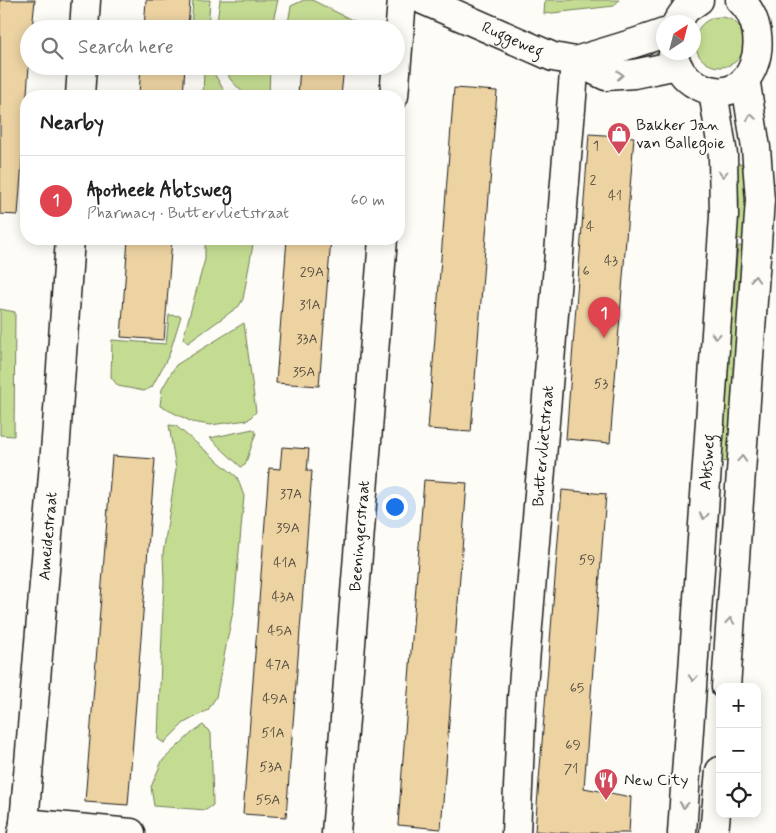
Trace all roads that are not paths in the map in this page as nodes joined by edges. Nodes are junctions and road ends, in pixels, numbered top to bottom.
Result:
1 (86, 0) edge
2 (402, 0) edge
3 (424, 0) edge
4 (740, 0) edge
5 (85, 20) edge
6 (400, 20) edge
7 (656, 36) edge
8 (771, 55) edge
9 (672, 60) edge
10 (676, 60) edge
11 (575, 61) junction
12 (81, 75) edge
13 (396, 75) edge
14 (746, 84) junction
15 (80, 90) edge
16 (394, 90) edge
17 (713, 91) junction
18 (70, 245) edge
19 (383, 245) edge
20 (726, 683) edge
21 (720, 773) edge
22 (23, 828) edge
23 (131, 833) edge
24 (336, 833) edge
25 (516, 833) edge
26 (682, 833) edge
27 (714, 833) edge

1 - 5 street
2 - 6 street
3 - 11 street, Ruggeweg
4 - 8 street
7 - 11 street, Ruggeweg
8 - 14 street
11 -> 9 street, Ruggeweg
10 - 17 street
11 - 25 street, Buttervlietstraat
12 - 15 street
13 - 16 street
14 - 17 street
20 -> 14 street
17 -> 26 street, Abtsweg
18 - 22 street, Ameidestraat
19 - 24 street, Beeningerstraat
21 - 27 street
22 - 23 street

